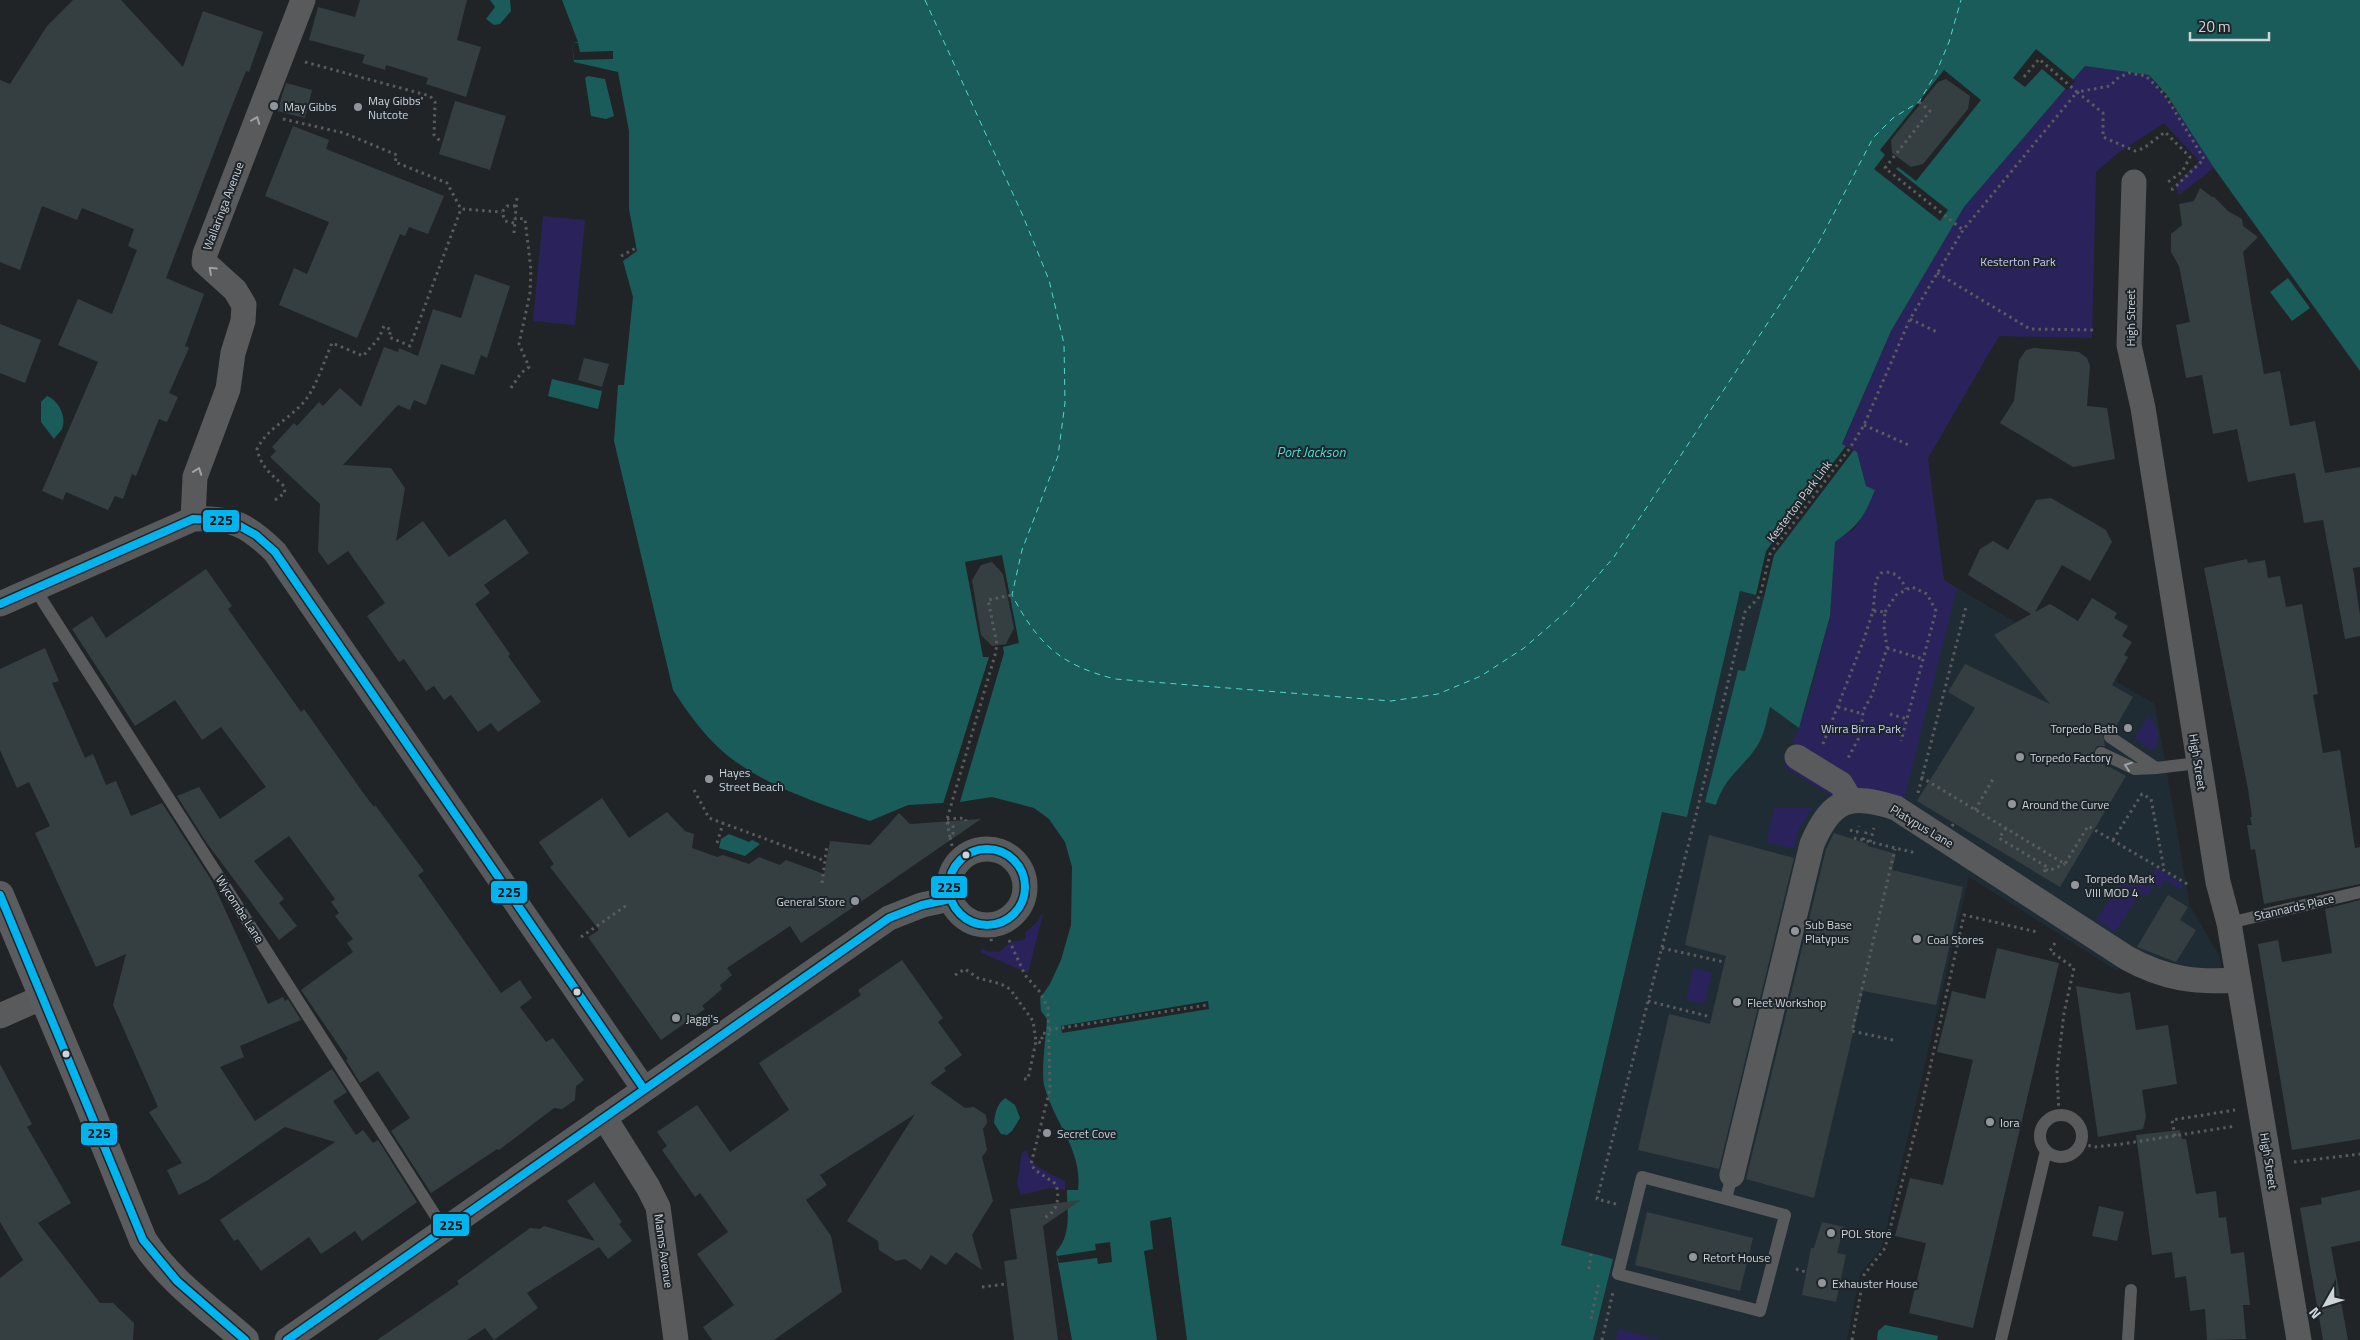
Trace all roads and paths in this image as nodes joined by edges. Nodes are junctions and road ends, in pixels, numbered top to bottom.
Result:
1 (303, 0) edge
2 (296, 60) dead end
3 (2024, 77) dead end
4 (2077, 92) junction
5 (1919, 102) dead end
6 (281, 118) dead end
7 (442, 143) dead end
8 (2134, 182) dead end
9 (2168, 182) dead end
10 (2167, 190) dead end
11 (517, 197) dead end
12 (516, 206) junction
13 (461, 209) junction
14 (502, 212) junction
15 (515, 218) junction
16 (514, 224) junction
17 (1963, 230) junction
18 (514, 233) dead end
19 (638, 247) dead end
20 (621, 256) dead end
21 (1937, 273) junction
22 (1910, 319) junction
23 (2095, 330) dead end
24 (1939, 333) dead end
25 (511, 388) dead end
26 (1864, 425) junction
27 (1911, 446) dead end
28 (276, 500) dead end
29 (193, 519) junction
30 (35, 589) junction
31 (1906, 589) junction
32 (1012, 595) dead end
33 (0, 604) edge
34 (1966, 607) dead end
35 (1873, 611) junction
36 (1884, 612) junction
37 (1887, 648) junction
38 (1923, 659) junction
39 (1838, 707) junction
40 (1863, 714) junction
41 (1890, 714) dead end
42 (1907, 719) junction
43 (2110, 737) dead end
44 (1901, 742) dead end
45 (1822, 747) dead end
46 (2101, 752) dead end
47 (1797, 757) dead end
48 (1846, 760) dead end
49 (2198, 763) junction
50 (2156, 768) junction
51 (1921, 777) junction
52 (1993, 780) dead end
53 (694, 790) dead end
54 (1924, 799) dead end
55 (1851, 801) junction
56 (1975, 810) junction
57 (947, 820) junction
58 (966, 821) dead end
59 (1954, 822) dead end
60 (723, 823) junction
61 (2006, 828) junction
62 (1867, 830) dead end
63 (1854, 838) dead end
64 (1864, 840) junction
65 (2113, 840) junction
66 (717, 843) dead end
67 (827, 844) dead end
68 (952, 846) dead end
69 (1895, 848) junction
70 (1938, 848) dead end
71 (1902, 850) dead end
72 (825, 861) junction
73 (2065, 864) junction
74 (2036, 867) dead end
75 (2046, 869) junction
76 (2164, 869) junction
77 (822, 883) dead end
78 (2189, 885) dead end
79 (2360, 892) edge
80 (0, 895) edge
81 (950, 899) junction
82 (627, 904) dead end
83 (2229, 922) junction
84 (2038, 932) dead end
85 (581, 937) dead end
86 (2046, 938) dead end
87 (1009, 940) dead end
88 (2055, 943) junction
89 (1662, 948) junction
90 (2063, 948) dead end
91 (1724, 962) dead end
92 (955, 975) dead end
93 (2238, 980) junction
94 (43, 998) junction
95 (1648, 1001) junction
96 (1207, 1005) dead end
97 (0, 1016) edge
98 (1712, 1017) dead end
99 (1050, 1032) junction
100 (1893, 1040) dead end
101 (1036, 1042) junction
102 (1024, 1079) dead end
103 (644, 1089) junction
104 (2236, 1110) dead end
105 (2059, 1115) junction
106 (604, 1117) junction
107 (2236, 1126) dead end
108 (2175, 1136) junction
109 (2082, 1144) junction
110 (2046, 1151) junction
111 (2360, 1154) edge
112 (2288, 1162) dead end
113 (1732, 1175) joint
114 (1726, 1199) junction
115 (1634, 1208) junction
116 (1042, 1219) dead end
117 (444, 1229) junction
118 (1592, 1254) dead end
119 (1588, 1269) dead end
120 (1796, 1269) dead end
121 (1804, 1272) dead end
122 (1618, 1274) junction
123 (1601, 1275) dead end
124 (1006, 1284) dead end
125 (982, 1286) dead end
126 (2131, 1290) dead end
127 (1591, 1319) dead end
128 (245, 1340) edge
129 (287, 1340) edge
130 (676, 1340) edge
131 (1602, 1340) edge
132 (1852, 1340) edge
133 (2001, 1340) edge
134 (2128, 1340) edge
135 (2299, 1340) edge

29 -> 1 street, Wallaringa Avenue
2 - 7 path
3 - 4 path
4 - 9 path
4 - 10 path
4 - 17 path, Kesterton Park Link
5 - 17 path
6 - 13 path
8 - 49 street, High Street
11 - 12 path
12 - 14 path
12 - 15 path
13 - 14 path
13 - 28 path
14 - 16 path
15 - 16 path
15 - 25 path
16 - 18 path
17 - 21 path, Kesterton Park Link
19 - 20 path
21 - 22 path, Kesterton Park Link
21 - 23 path
22 - 24 path
22 - 26 path, Kesterton Park Link
26 - 27 path
26 - 89 path, Kesterton Park Link
29 - 30 street
29 - 103 street
30 - 33 street
30 - 117 lane, Wycombe Lane
31 - 35 path
31 - 36 path
31 - 38 path
32 - 57 path
34 - 51 path
35 - 36 path
35 - 39 path
36 - 37 path
37 - 38 path
37 - 40 path
38 - 42 path
39 - 40 path
39 - 45 path
40 - 48 path
41 - 42 path
42 - 44 path
43 - 50 lane
50 -> 46 lane
47 - 55 street
49 - 50 lane
49 - 83 street, High Street
51 - 54 path
51 - 56 path
52 - 56 path
53 - 60 path
55 - 93 street, Platypus Lane
55 - 113 street
56 - 61 path
57 - 58 path
57 - 68 path
59 - 70 path, bridge
60 - 66 path
60 - 72 path
61 - 73 path
61 - 75 path
62 - 64 path
63 - 64 path
64 - 69 path
65 - 73 path
65 - 76 path
65 - 76 path
67 - 72 path
69 - 71 path
69 - 100 path
72 - 77 path
73 - 75 path
74 - 75 path
76 - 78 path
79 - 83 lane, Stannards Place
80 - 94 main road
81 - 81 street
81 - 103 street
82 - 85 path
83 - 93 street, High Street
84 - 132 path
86 - 88 path
87 - 99 path
88 - 90 path
88 - 105 path
89 - 91 path
89 - 95 path
92 - 101 path
93 - 135 street, High Street
94 - 97 street
94 - 128 main road
95 - 98 path
95 - 115 path
96 - 99 path
99 - 101 path
99 - 116 path
101 - 102 path
103 - 106 street
104 - 108 path
105 - 109 lane
105 - 110 lane
106 - 117 street
106 - 130 street, Manns Avenue
107 - 108 path
108 - 109 path
109 - 110 lane
110 - 133 lane
111 - 112 path
113 - 114 lane
114 - 115 lane
114 - 122 lane
115 - 122 lane
117 - 129 street
118 - 119 path
120 - 121 path
122 - 131 path
123 - 127 path
124 - 125 path
126 - 134 lane

